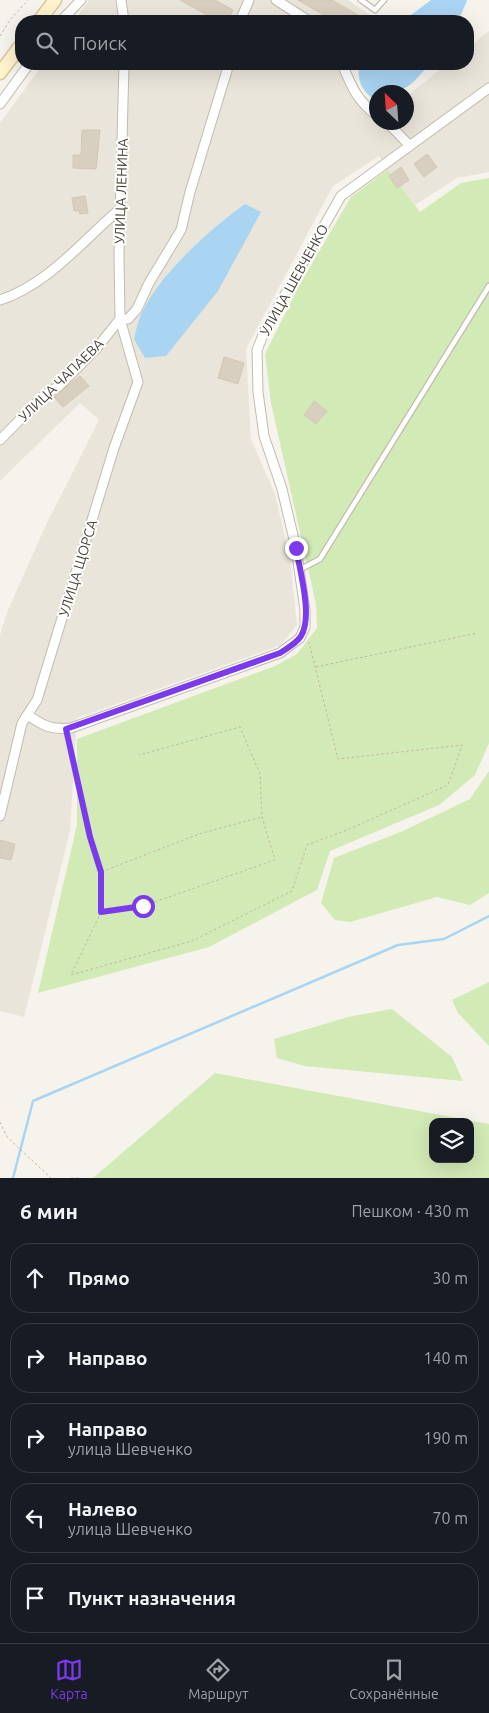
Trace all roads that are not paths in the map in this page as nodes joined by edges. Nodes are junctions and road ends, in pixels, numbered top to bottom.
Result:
1 (55, 0) edge
2 (81, 0) edge
3 (121, 0) edge
4 (249, 0) edge
5 (276, 0) edge
6 (361, 0) edge
7 (384, 0) edge
8 (44, 15) edge
9 (67, 15) edge
10 (123, 15) edge
11 (243, 15) edge
12 (300, 15) edge
13 (15, 53) edge
14 (25, 70) edge
15 (124, 70) edge
16 (227, 70) edge
17 (345, 70) edge
18 (0, 72) edge
19 (489, 88) edge
20 (0, 104) edge
21 (369, 110) edge
22 (395, 130) edge
23 (410, 146) junction
24 (121, 208) junction
25 (489, 286) edge
26 (0, 300) edge
27 (120, 318) junction
28 (0, 440) edge
29 (300, 570) junction
30 (28, 715) junction
31 (0, 816) edge

1 - 8 main road
2 - 9 street
3 - 10 street
4 - 11 street
5 - 12 street
6 - 7 lane
13 - 18 main road
14 - 20 street
15 - 24 street, УЛИЦА ЛЕНИНА
16 - 27 street, УЛИЦА ЧАПАЕВА
17 - 21 street
19 - 23 street, УЛИЦА ШЕВЧЕНКО
22 - 23 street
23 - 29 street, УЛИЦА ШЕВЧЕНКО
24 - 26 street
24 - 27 street, УЛИЦА ЛЕНИНА
25 - 29 lane
27 - 28 street, УЛИЦА ЧАПАЕВА
27 - 30 street, УЛИЦА ЩОРСА
29 - 30 street, УЛИЦА ШЕВЧЕНКО
30 - 31 street, УЛИЦА ЩОРСА

